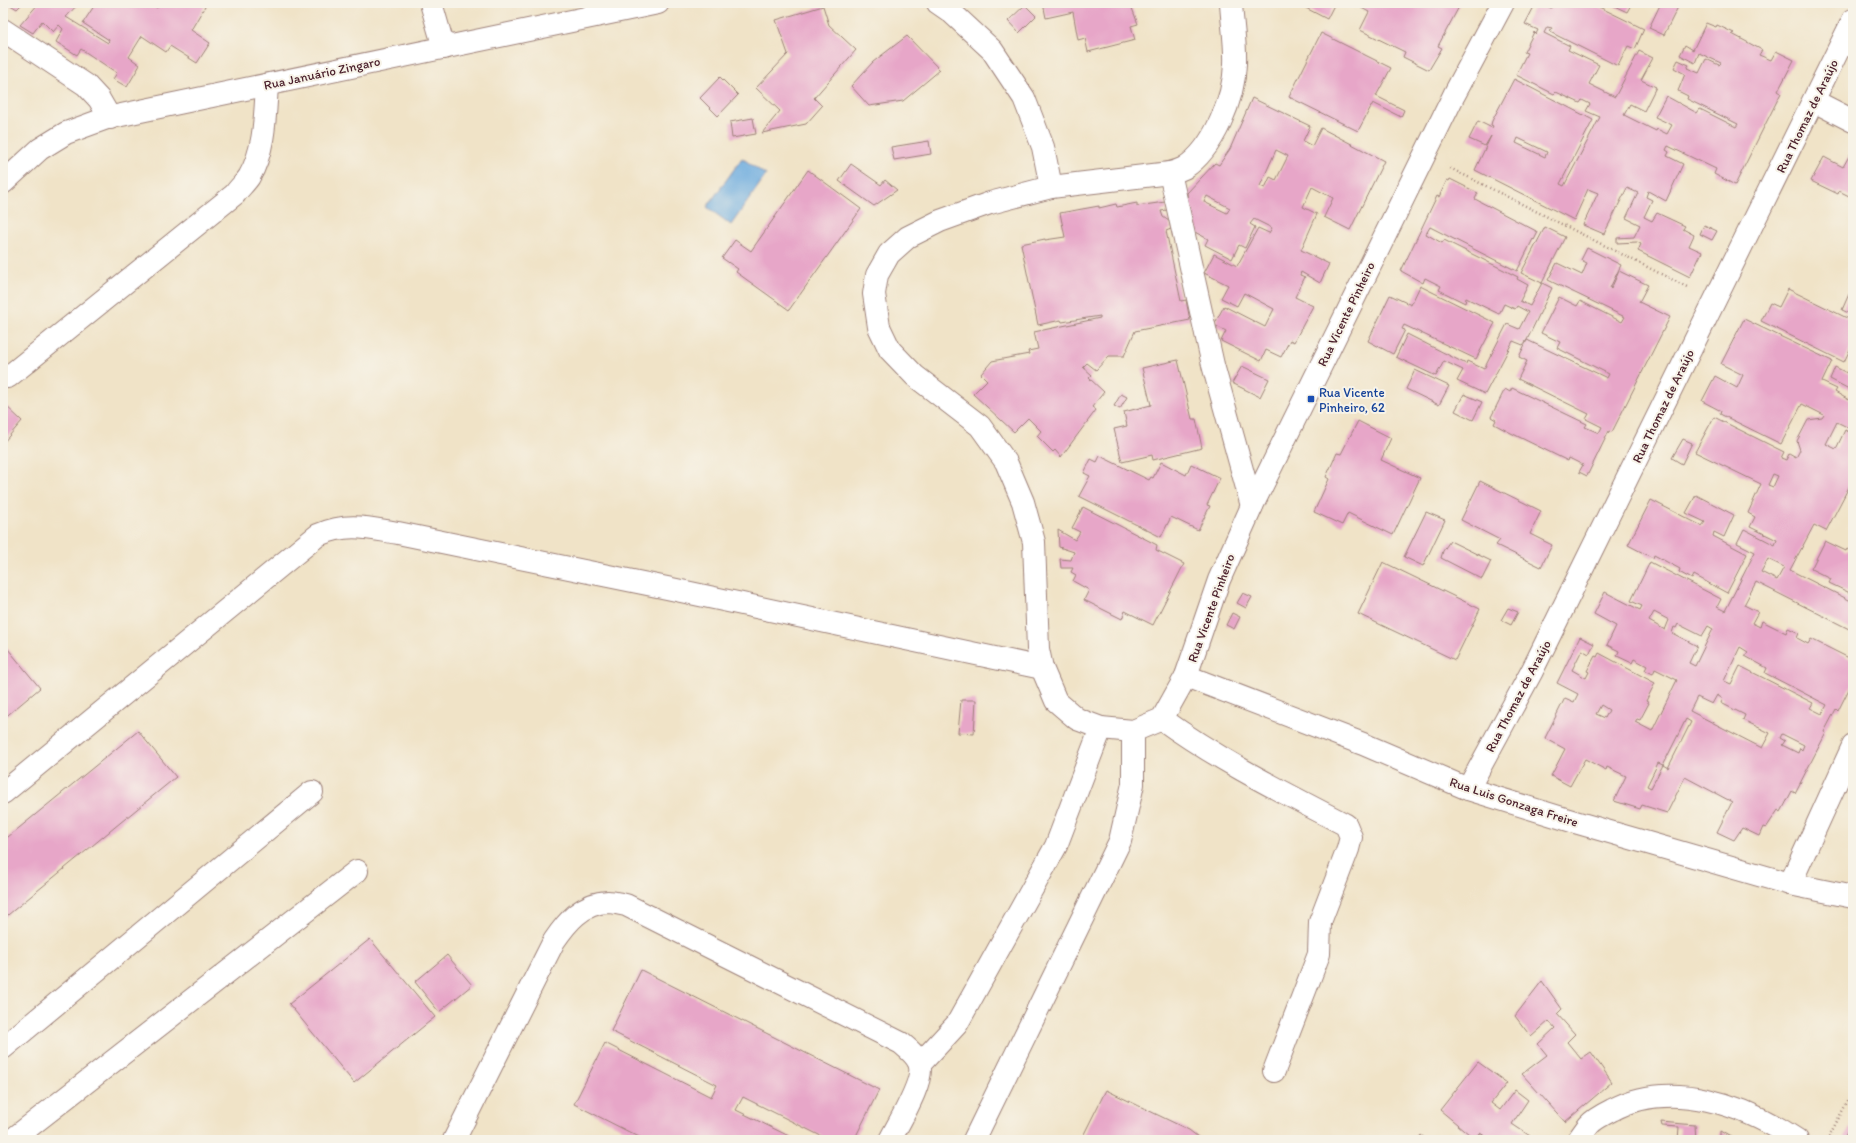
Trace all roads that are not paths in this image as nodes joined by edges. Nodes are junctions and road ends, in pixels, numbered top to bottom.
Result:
1 (431, 3) edge
2 (658, 3) edge
3 (938, 3) edge
4 (1231, 3) edge
5 (1503, 3) edge
6 (1853, 20) edge
7 (3, 30) edge
8 (444, 48) junction
9 (267, 85) junction
10 (1814, 101) junction
11 (110, 118) junction
12 (1853, 121) edge
13 (1170, 173) junction
14 (3, 183) edge
15 (1051, 187) junction
16 (8, 377) dead end
17 (1252, 506) junction
18 (1042, 668) junction
19 (1186, 676) junction
20 (1162, 719) junction
21 (1101, 728) junction
22 (1133, 731) junction
23 (1853, 746) edge
24 (1468, 789) junction
25 (312, 792) dead end
26 (3, 793) edge
27 (357, 871) dead end
28 (1790, 884) junction
29 (1853, 897) edge
30 (3, 1048) edge
31 (920, 1064) junction
32 (1274, 1071) dead end
33 (1588, 1135) edge
34 (12, 1140) edge
35 (454, 1140) edge
36 (890, 1140) edge
37 (974, 1140) edge
38 (1797, 1140) edge

1 - 8 street
2 - 8 street, Rua Januário Zingaro
3 - 15 street
4 - 13 street
5 - 17 street, Rua Vicente Pinheiro
6 - 10 street, Rua Thomaz de Araújo
7 - 11 street
8 - 9 street, Rua Januário Zingaro
9 - 11 street, Rua Januário Zingaro
9 - 16 street
10 - 12 street
10 - 24 street, Rua Thomaz de Araújo
11 - 14 street, Rua Januário Zingaro
13 - 15 street
13 - 17 street
15 - 18 street
17 - 19 street, Rua Vicente Pinheiro
18 - 21 street
18 - 26 street
19 - 20 street, Rua Vicente Pinheiro
19 - 24 street, Rua Luis Gonzaga Freire
20 - 22 street
20 - 32 street
21 - 22 street
21 - 31 street
22 - 37 street
23 - 28 street
24 - 28 street, Rua Luis Gonzaga Freire
25 - 30 street
27 - 34 street
28 - 29 street, Rua Luis Gonzaga Freire
31 - 35 street
31 - 36 street
33 - 38 street

